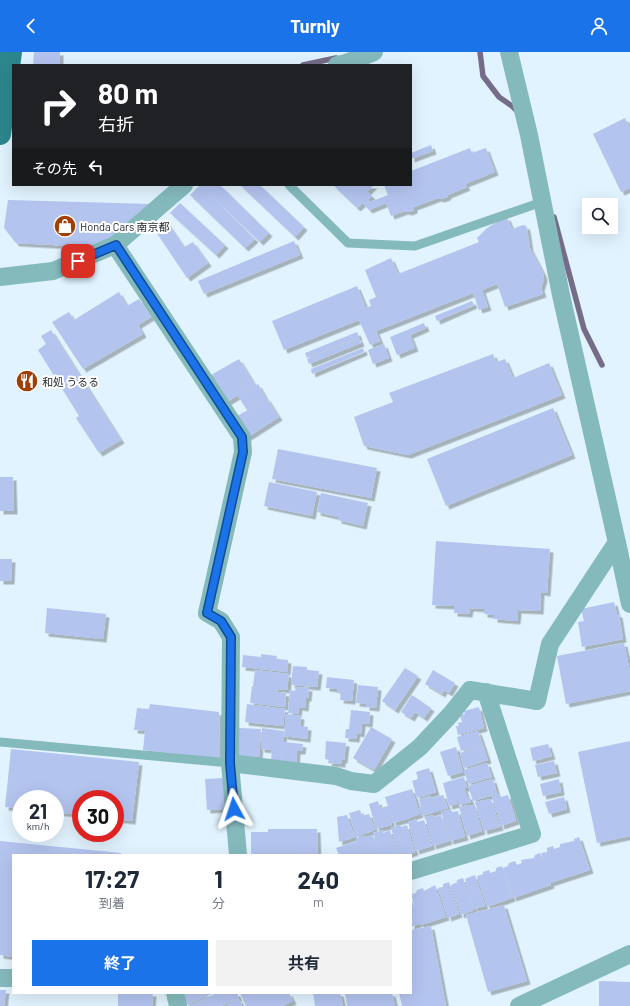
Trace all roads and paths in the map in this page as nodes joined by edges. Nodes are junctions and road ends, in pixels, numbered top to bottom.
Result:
1 (11, 52) edge
2 (374, 52) edge
3 (509, 52) edge
4 (342, 64) edge
5 (0, 134) edge
6 (183, 186) edge
7 (289, 186) edge
8 (542, 202) junction
9 (116, 245) junction
10 (0, 277) edge
11 (617, 542) junction
12 (630, 604) edge
13 (486, 692) junction
14 (0, 742) edge
15 (230, 763) junction
16 (238, 854) edge
17 (412, 871) edge
18 (630, 954) edge
19 (0, 978) edge
20 (12, 978) edge
21 (176, 994) edge
22 (178, 1006) edge
23 (519, 1006) edge

1 - 5 main road
2 - 4 street
3 - 8 street
6 - 9 street
7 - 8 lane
8 - 11 street
9 - 10 street
9 - 15 street
11 - 12 street
11 - 13 street
13 - 15 street
13 - 17 street
14 - 15 lane
15 - 16 street
18 - 23 street
19 - 20 street
21 - 22 street

